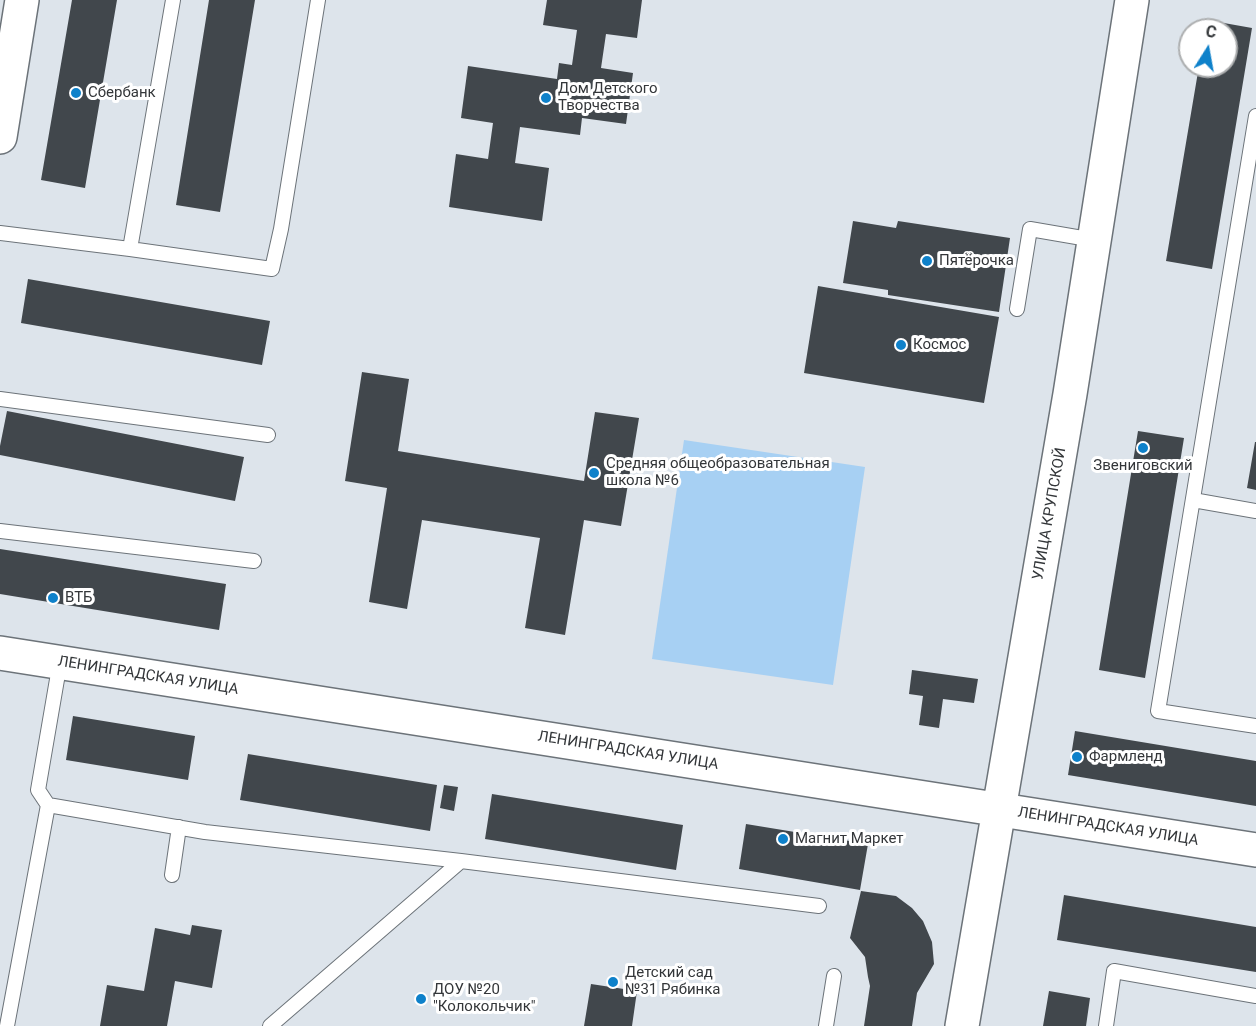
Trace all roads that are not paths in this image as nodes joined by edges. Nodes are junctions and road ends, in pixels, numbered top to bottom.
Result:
1 (22, 0) edge
2 (172, 0) edge
3 (318, 0) edge
4 (1131, 0) edge
5 (1256, 116) edge
6 (0, 137) edge
7 (0, 232) edge
8 (1094, 240) junction
9 (130, 249) junction
10 (1017, 309) dead end
11 (0, 399) edge
12 (268, 435) dead end
13 (1193, 500) junction
14 (1256, 512) edge
15 (0, 531) edge
16 (254, 561) dead end
17 (0, 653) edge
18 (60, 662) junction
19 (1256, 726) edge
20 (48, 805) junction
21 (998, 810) junction
22 (179, 828) junction
23 (1256, 850) edge
24 (461, 861) junction
25 (172, 875) dead end
26 (819, 906) dead end
27 (834, 976) dead end
28 (1256, 996) edge
29 (7, 1026) edge
30 (270, 1026) edge
31 (826, 1026) edge
32 (962, 1026) edge
33 (1107, 1026) edge

1 - 6 street
2 - 9 lane
3 - 9 lane
4 - 8 street, УЛИЦА КРУПСКОЙ
5 - 13 lane
7 - 9 lane
8 - 10 lane
8 - 21 street, УЛИЦА КРУПСКОЙ
11 - 12 lane
13 - 14 lane
13 - 19 lane
15 - 16 lane
17 - 18 street, ЛЕНИНГРАДСКАЯ УЛИЦА
18 - 20 lane
18 - 21 street, ЛЕНИНГРАДСКАЯ УЛИЦА
20 - 22 lane
20 - 29 lane
21 - 23 street, ЛЕНИНГРАДСКАЯ УЛИЦА
21 - 32 street, УЛИЦА КРУПСКОЙ
22 - 24 lane
22 - 25 lane
24 - 26 lane
24 - 30 lane
27 - 31 lane
28 - 33 lane

